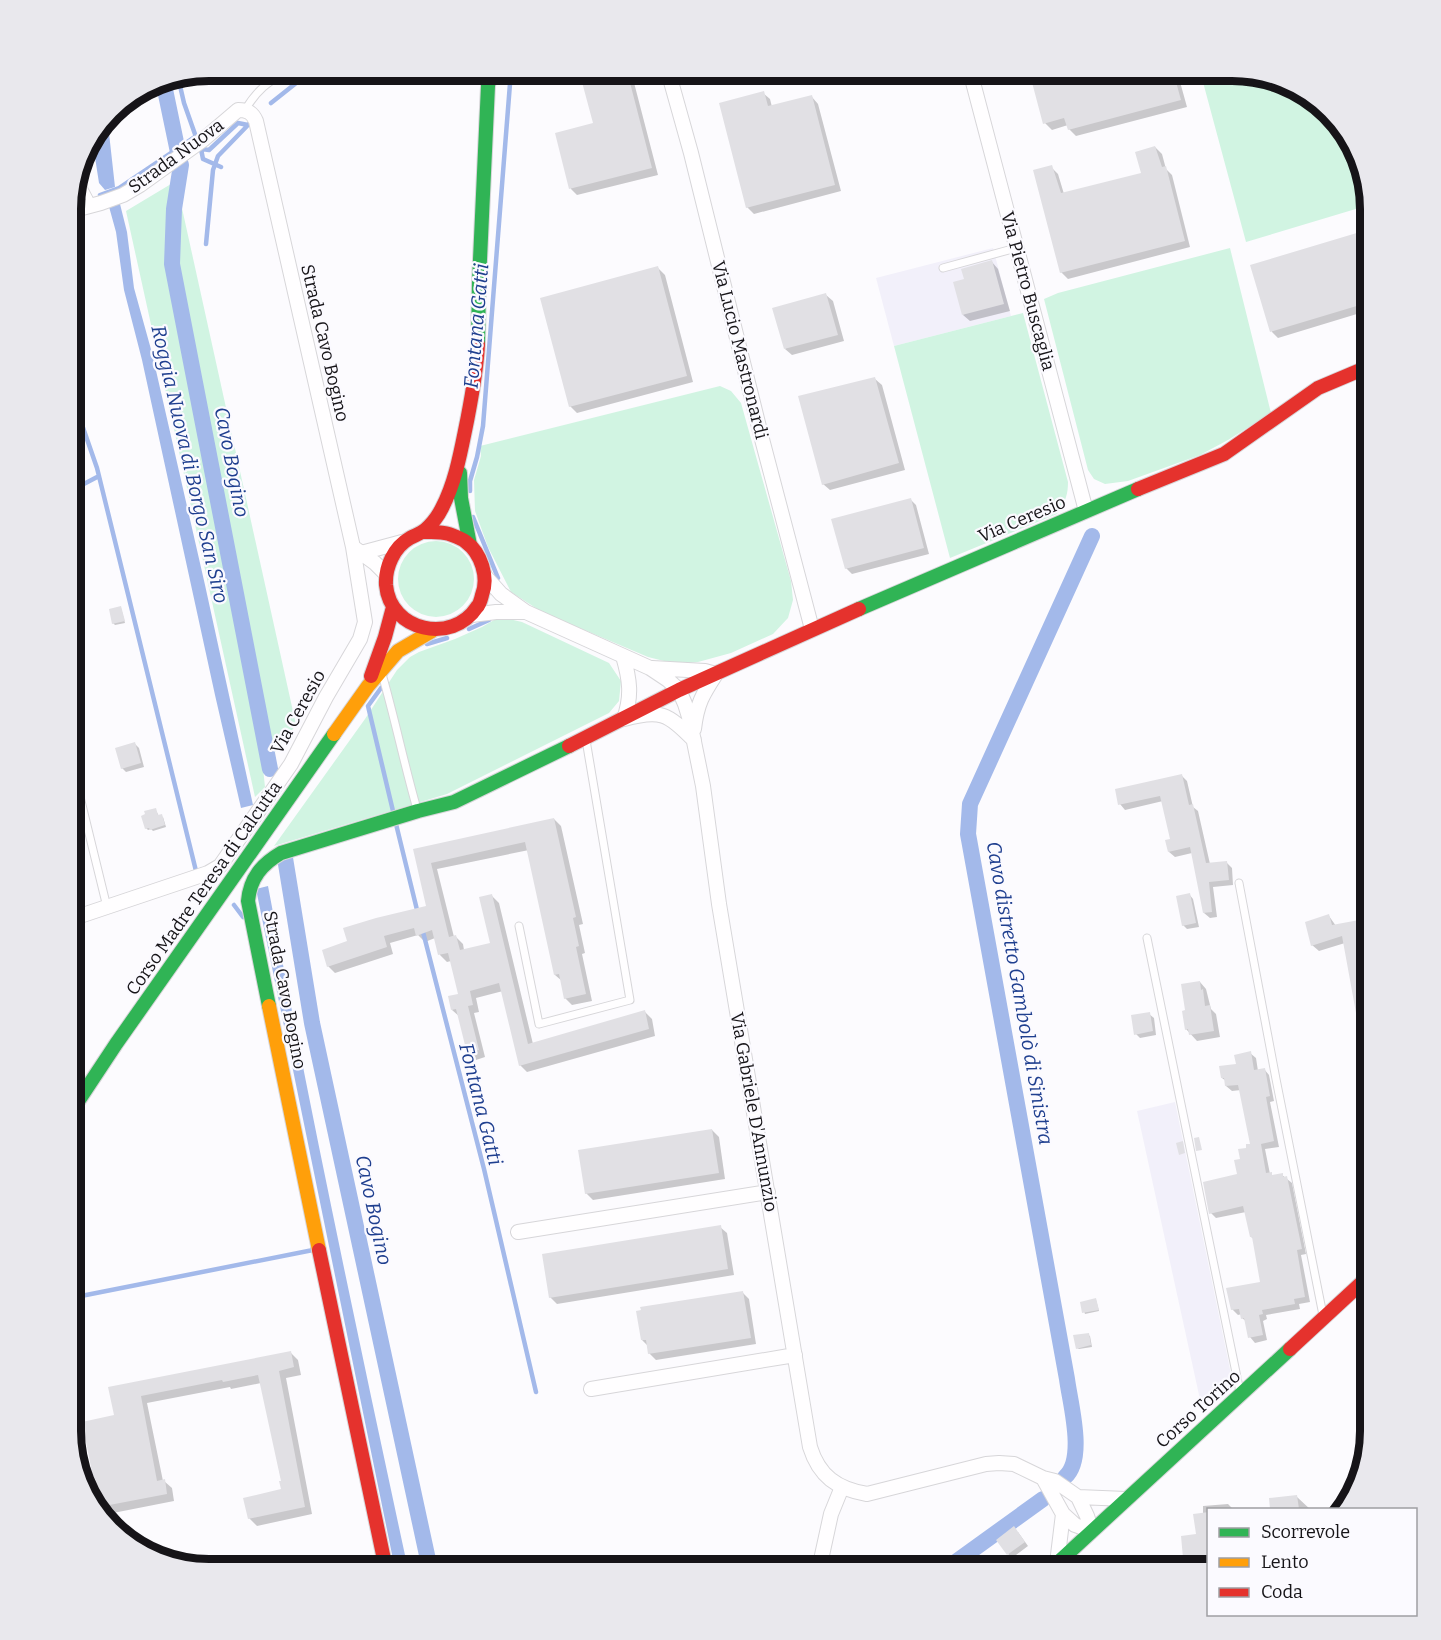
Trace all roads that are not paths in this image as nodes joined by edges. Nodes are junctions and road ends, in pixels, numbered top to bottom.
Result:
1 (272, 81) edge
2 (489, 81) edge
3 (671, 81) edge
4 (973, 81) edge
5 (245, 110) junction
6 (83, 185) edge
7 (97, 204) junction
8 (81, 208) edge
9 (1016, 248) junction
10 (943, 268) dead end
11 (1360, 371) edge
12 (460, 457) junction
13 (1086, 511) junction
14 (422, 532) junction
15 (404, 542) junction
16 (470, 545) junction
17 (357, 550) junction
18 (386, 574) junction
19 (485, 576) junction
20 (393, 607) junction
21 (526, 612) junction
22 (472, 615) junction
23 (812, 629) junction
24 (432, 631) junction
25 (624, 656) junction
26 (650, 668) junction
27 (381, 670) junction
28 (716, 674) junction
29 (368, 686) junction
30 (679, 690) junction
31 (624, 719) junction
32 (585, 738) junction
33 (693, 740) junction
34 (81, 801) edge
35 (418, 811) junction
36 (1239, 883) dead end
37 (107, 907) junction
38 (81, 916) edge
39 (519, 926) dead end
40 (1147, 938) dead end
41 (81, 1097) edge
42 (768, 1192) junction
43 (518, 1232) dead end
44 (1360, 1285) edge
45 (1324, 1318) junction
46 (795, 1355) junction
47 (591, 1389) dead end
48 (1240, 1394) junction
49 (1042, 1478) junction
50 (842, 1487) junction
51 (1078, 1497) junction
52 (1126, 1499) junction
53 (1063, 1514) junction
54 (1092, 1531) junction
55 (384, 1559) edge
56 (821, 1559) edge
57 (1055, 1559) edge
58 (1062, 1559) edge

1 - 5 lane
2 - 12 main road
3 - 23 street, Via Lucio Mastronardi
4 - 9 street, Via Pietro Buscaglia
5 - 7 street, Strada Nuova
5 - 17 street, Strada Cavo Bogino
6 - 7 lane
7 - 8 street, Strada Nuova
9 - 10 lane
9 - 13 street, Via Pietro Buscaglia
11 - 13 main road, Via Ceresio
12 - 14 main road
12 - 16 main road
13 - 23 main road, Via Ceresio
14 - 15 main road
14 - 16 main road
15 - 17 street
15 - 18 main road
16 - 19 main road
17 - 18 street
17 - 37 street, Via Ceresio
18 - 20 main road
19 - 21 street
19 - 22 main road
20 - 24 main road
20 - 29 main road, Corso Madre Teresa di Calcutta
21 - 22 street
21 - 25 street
22 - 24 main road
23 - 28 main road, Via Ceresio
24 - 27 main road, Corso Madre Teresa di Calcutta
25 - 26 street
25 - 31 street
26 - 28 street
26 - 30 street
27 - 29 main road, Corso Madre Teresa di Calcutta
27 - 35 lane
28 - 30 main road, Via Ceresio
28 - 33 street
29 - 41 main road, Corso Madre Teresa di Calcutta
30 - 31 main road, Strada Cavo Bogino
30 - 33 street, Via Gabriele D'Annunzio
31 - 32 main road, Strada Cavo Bogino
31 - 33 street
32 - 35 main road, Strada Cavo Bogino
32 - 39 lane
33 - 42 street, Via Gabriele D'Annunzio
34 - 37 lane
35 - 55 main road, Strada Cavo Bogino
36 - 45 lane
37 - 38 street, Via Ceresio
40 - 48 lane
42 - 43 street
42 - 46 street, Via Gabriele D'Annunzio
44 - 45 main road, Corso Torino
45 - 48 main road, Corso Torino
46 - 47 street
46 - 50 street, Via Gabriele D'Annunzio
48 - 52 main road, Corso Torino
49 - 50 street, Via Gabriele D'Annunzio
49 - 51 street, Via Gabriele D'Annunzio
49 - 53 street
50 - 56 street
51 - 52 street
51 - 54 street
52 - 54 main road, Corso Torino
53 - 54 street
53 - 57 street
54 - 58 main road, Corso Torino

